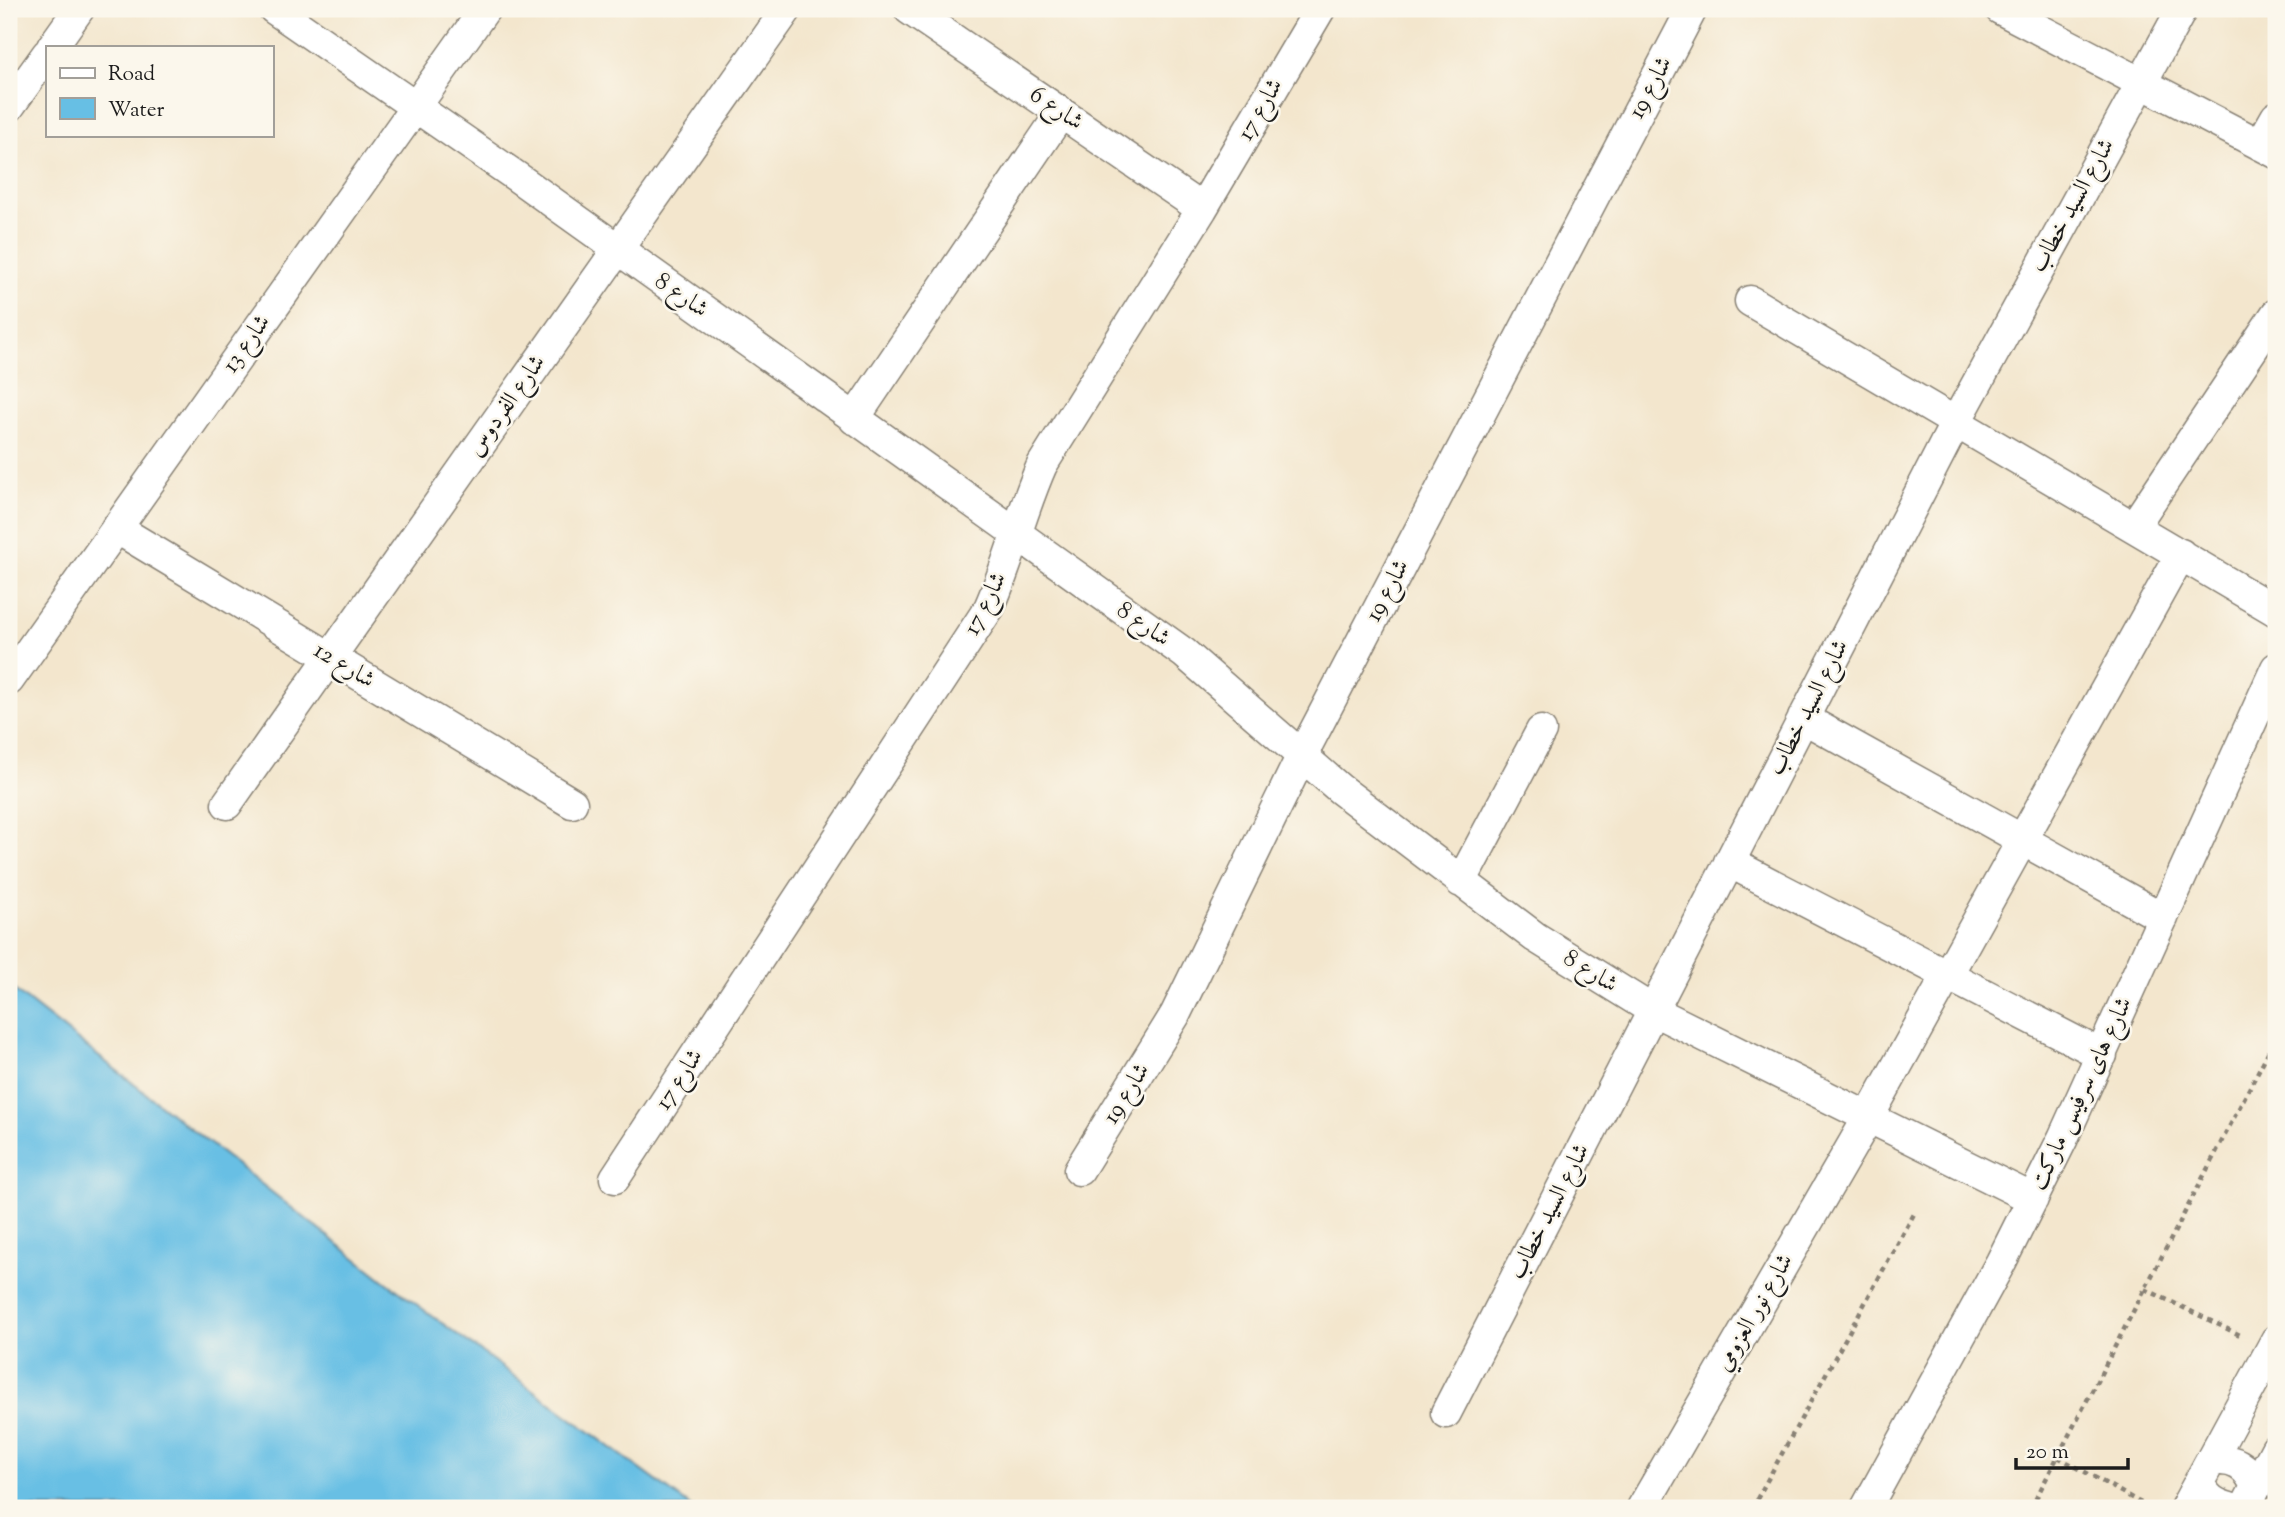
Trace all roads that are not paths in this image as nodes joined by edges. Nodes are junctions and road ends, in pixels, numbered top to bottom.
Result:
1 (79, 9) edge
2 (274, 9) edge
3 (485, 9) edge
4 (787, 9) edge
5 (909, 9) edge
6 (1320, 9) edge
7 (1692, 9) edge
8 (2000, 9) edge
9 (2182, 9) edge
10 (53, 46) edge
11 (46, 55) edge
12 (2141, 83) junction
13 (417, 106) junction
14 (9, 107) edge
15 (1061, 113) junction
16 (2276, 117) edge
17 (2268, 149) edge
18 (1202, 209) junction
19 (617, 250) junction
20 (1750, 301) dead end
21 (2276, 314) edge
22 (854, 419) junction
23 (1957, 420) junction
24 (2134, 526) junction
25 (116, 528) junction
26 (1015, 534) junction
27 (2181, 554) junction
28 (2276, 611) edge
29 (330, 657) junction
30 (2276, 668) edge
31 (9, 680) edge
32 (1803, 718) junction
33 (1541, 731) dead end
34 (1302, 755) junction
35 (572, 803) dead end
36 (227, 804) dead end
37 (2024, 841) junction
38 (1730, 862) junction
39 (1461, 882) junction
40 (2163, 918) junction
41 (1948, 976) junction
42 (1654, 1011) junction
43 (2102, 1055) junction
44 (1868, 1118) junction
45 (1079, 1170) dead end
46 (615, 1178) dead end
47 (2033, 1199) junction
48 (2274, 1345) edge
49 (1446, 1413) dead end
50 (2276, 1449) edge
51 (2198, 1484) edge
52 (2248, 1503) edge
53 (1642, 1508) edge
54 (1866, 1508) edge

1 - 10 street
2 - 13 street, شارع 8
3 - 13 street, شارع 13
4 - 19 street, شارع الفردوس
5 - 15 street, شارع 6
6 - 18 street, شارع 17
7 - 34 street, شارع 19
8 - 12 street
9 - 12 street, شارع السيد خطاب
11 - 14 street
12 - 17 street
12 - 23 street, شارع السيد خطاب
13 - 19 street, شارع 8
13 - 25 street, شارع 13
15 - 18 street, شارع 6
15 - 22 street
16 - 17 street
18 - 26 street, شارع 17
19 - 22 street, شارع 8
19 - 29 street, شارع الفردوس
20 - 23 street
21 - 24 street
22 - 26 street, شارع 8
23 - 24 street
23 - 32 street, شارع السيد خطاب
24 - 27 street
25 - 29 street, شارع 12
25 - 31 street, شارع 13
26 - 34 street, شارع 8
26 - 46 street, شارع 17
27 - 28 street
27 - 37 street, شارع نور العزومي
29 - 35 street, شارع 12
29 - 36 street, شارع الفردوس
30 - 40 street, شارع هاى سرفيس ماركت
32 - 37 street
32 - 38 street, شارع السيد خطاب
33 - 39 street
34 - 39 street, شارع 8
34 - 45 street, شارع 19
37 - 40 street
37 - 41 street, شارع نور العزومي
38 - 41 street
38 - 42 street, شارع السيد خطاب
39 - 42 street, شارع 8
40 - 43 street, شارع هاى سرفيس ماركت
41 - 43 street
41 - 44 street, شارع نور العزومي
42 - 44 street, شارع 8
42 - 49 street, شارع السيد خطاب
43 - 47 street, شارع هاى سرفيس ماركت
44 - 47 street, شارع 8
44 - 53 street, شارع نور العزومي
47 - 54 street, شارع هاى سرفيس ماركت
48 - 51 street
50 - 52 street
51 - 52 street
51 - 52 street

